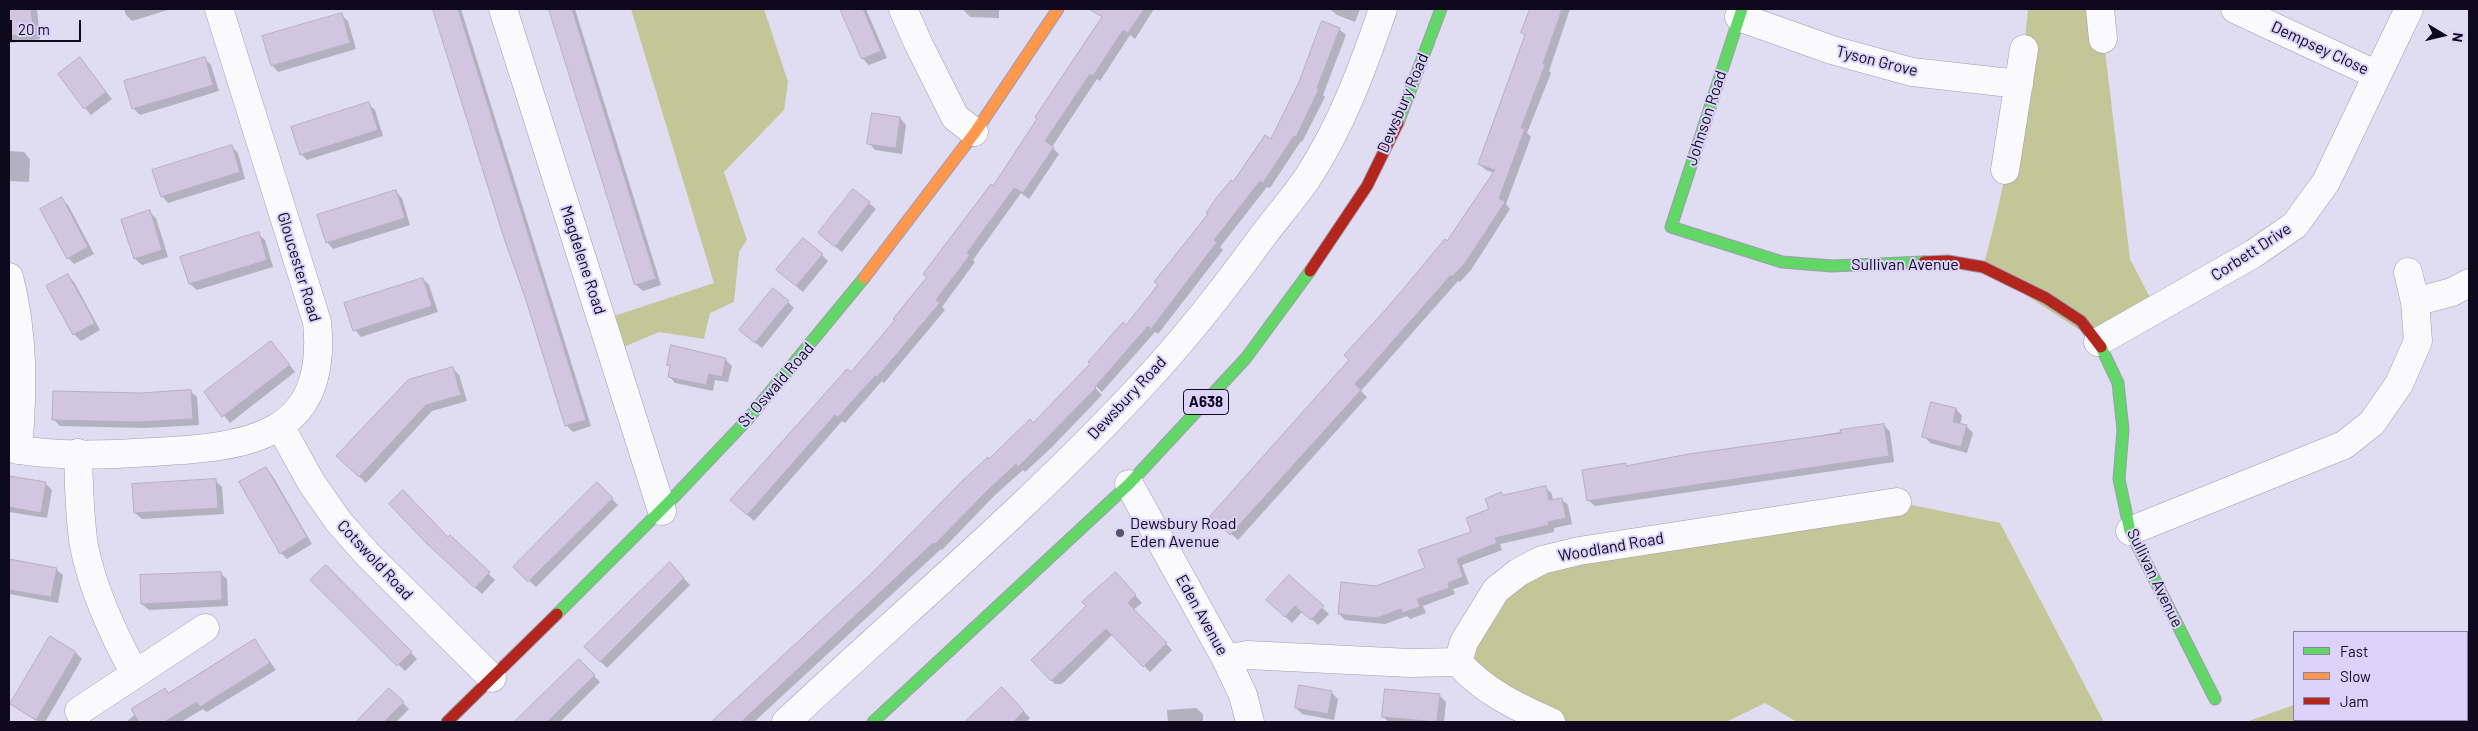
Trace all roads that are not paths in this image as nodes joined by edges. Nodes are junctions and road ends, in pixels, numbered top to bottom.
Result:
1 (219, 9) edge
2 (503, 9) edge
3 (904, 9) edge
4 (1058, 9) edge
5 (1383, 9) edge
6 (1441, 9) edge
7 (2100, 9) edge
8 (2235, 9) edge
9 (2409, 9) edge
10 (1740, 13) edge
11 (2103, 39) dead end
12 (2024, 49) dead end
13 (2377, 75) junction
14 (2019, 84) junction
15 (974, 132) junction
16 (2005, 170) dead end
17 (1671, 227) joint
18 (2408, 272) dead end
19 (9, 277) edge
20 (2469, 283) edge
21 (2415, 302) junction
22 (2098, 342) junction
23 (280, 426) junction
24 (14, 449) edge
25 (78, 453) junction
26 (1129, 484) junction
27 (1897, 502) dead end
28 (662, 511) junction
29 (2130, 530) junction
30 (205, 628) dead end
31 (1226, 659) junction
32 (1458, 662) junction
33 (135, 674) junction
34 (492, 678) junction
35 (2215, 699) dead end
36 (80, 711) dead end
37 (447, 722) edge
38 (786, 722) edge
39 (873, 722) edge
40 (1250, 722) edge
41 (1551, 722) edge

1 - 23 street, Gloucester Road
2 - 28 street, Magdelene Road
3 - 15 street
4 - 15 main road, St Oswald Road
5 - 38 street, Dewsbury Road
6 - 26 main road, Dewsbury Road / A638
7 - 11 street
8 - 13 street, Dempsey Close
9 - 13 street, Corbett Drive
10 - 14 street, Tyson Grove
10 - 17 main road, Johnson Road
12 - 14 street
13 - 22 street, Corbett Drive
14 - 16 street
15 - 28 main road, St Oswald Road
17 - 22 main road, Sullivan Avenue
18 - 21 street
19 - 24 street
20 - 21 street
21 - 29 street
22 - 29 main road, Sullivan Avenue
23 - 25 street, Gloucester Road
23 - 34 street, Cotswold Road
24 - 25 street, Gloucester Road
25 - 33 street
26 - 31 street, Eden Avenue
26 - 39 main road, Dewsbury Road / A638
27 - 32 street, Woodland Road
28 - 34 main road, St Oswald Road
29 - 35 main road, Sullivan Avenue
30 - 33 street
31 - 32 street
31 - 40 street, Eden Avenue
32 - 41 street
33 - 36 street
34 - 37 main road, St Oswald Road

